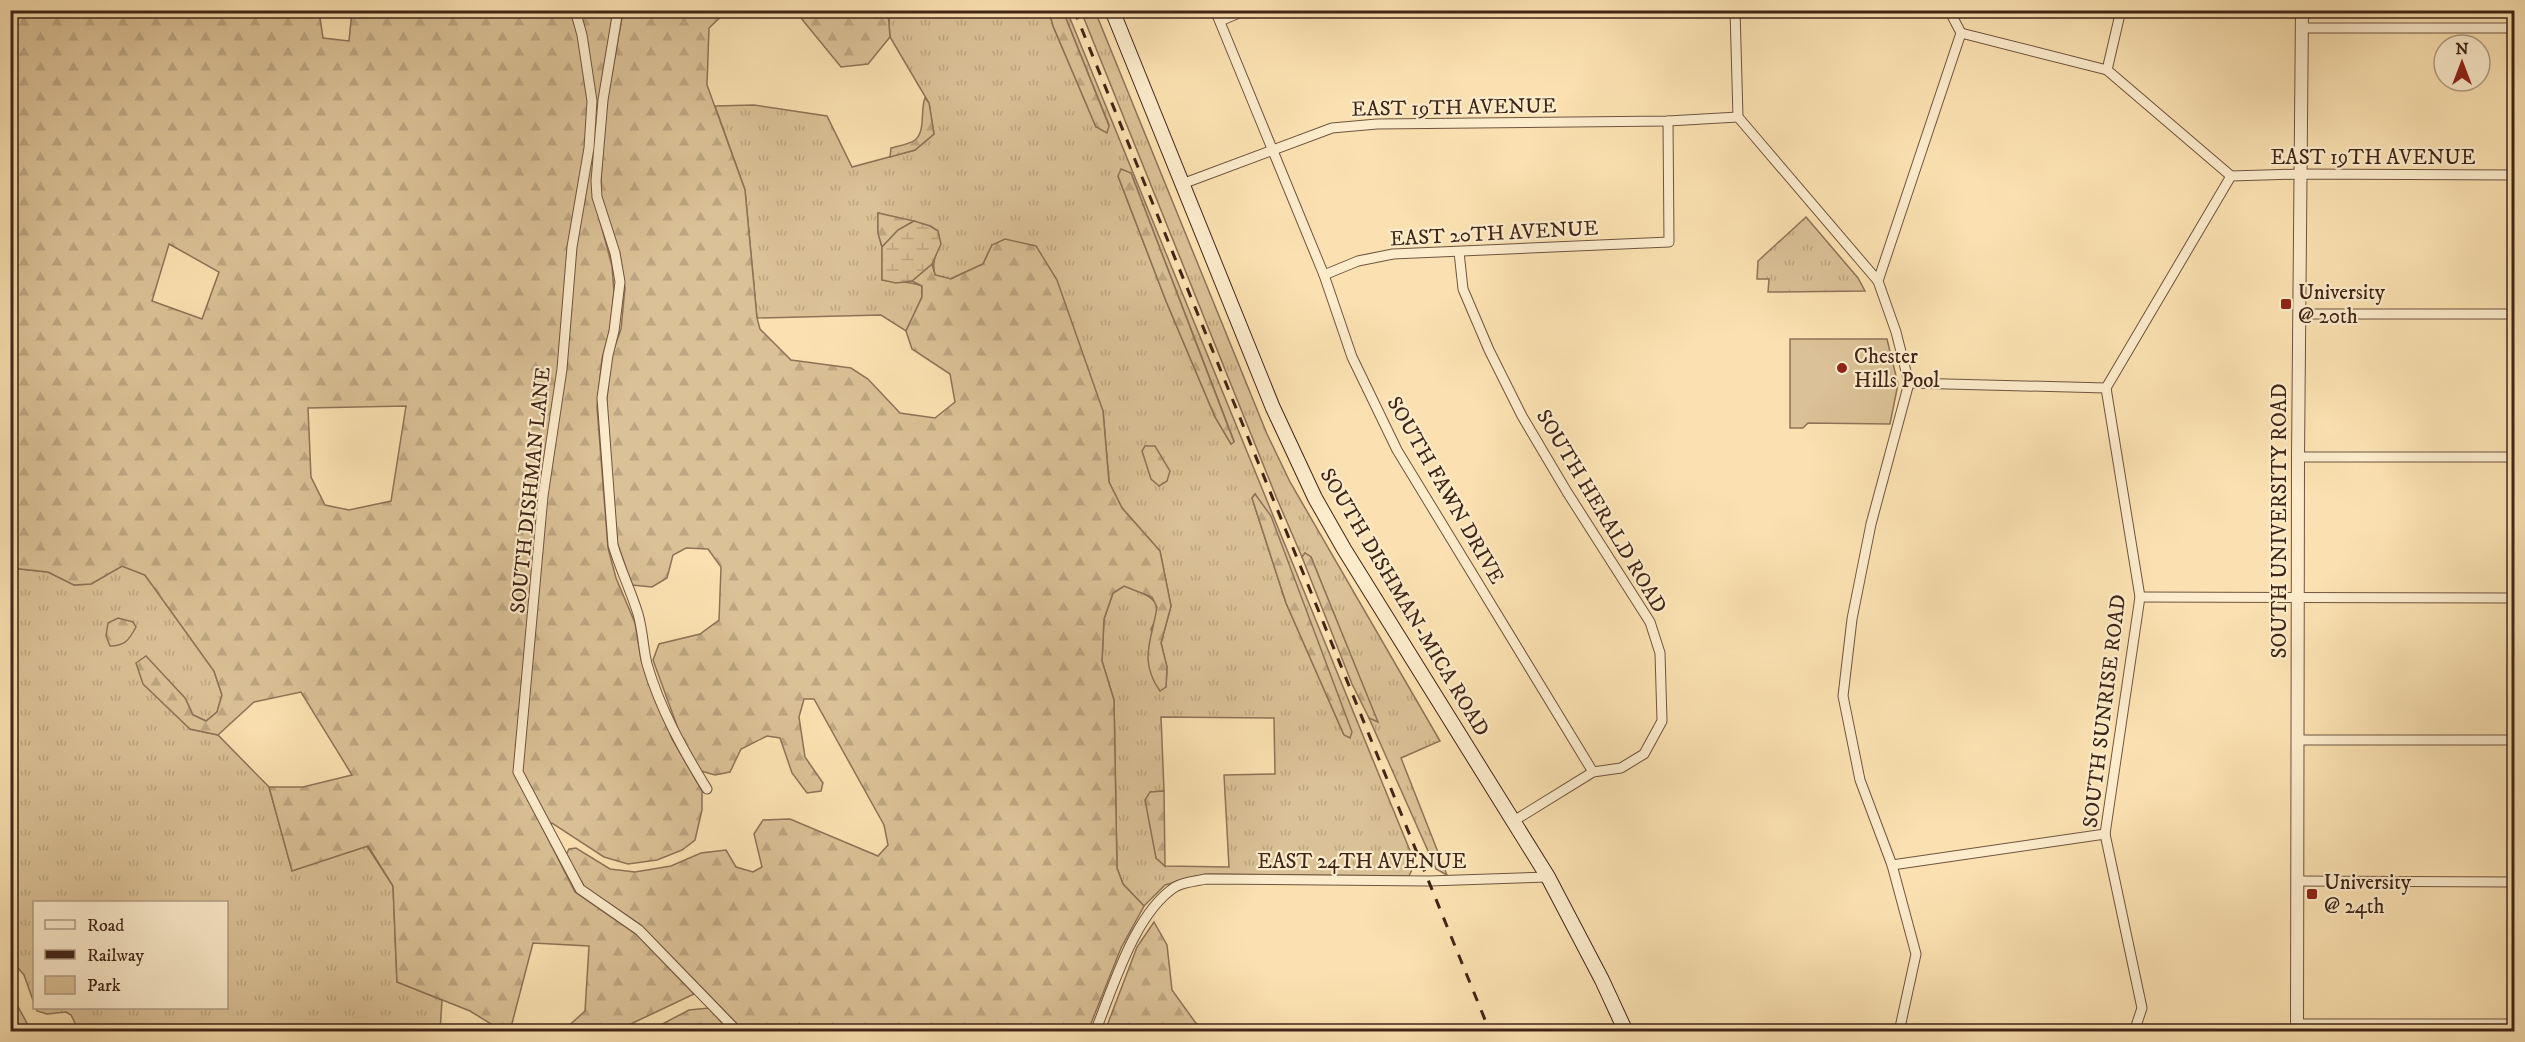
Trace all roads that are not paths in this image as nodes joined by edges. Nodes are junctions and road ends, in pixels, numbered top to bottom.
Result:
1 (575, 10) edge
2 (618, 10) edge
3 (1112, 10) edge
4 (1215, 10) edge
5 (1246, 10) edge
6 (1734, 10) edge
7 (1949, 10) edge
8 (2121, 10) edge
9 (2302, 10) edge
10 (1220, 21) junction
11 (2302, 28) junction
12 (2514, 28) edge
13 (1961, 33) junction
14 (2107, 70) junction
15 (1738, 117) junction
16 (1668, 122) junction
17 (1271, 150) junction
18 (2300, 174) junction
19 (2514, 175) edge
20 (2231, 176) junction
21 (1182, 184) junction
22 (1459, 252) junction
23 (1324, 274) junction
24 (1878, 281) junction
25 (2300, 314) junction
26 (2514, 314) edge
27 (1909, 383) junction
28 (2106, 388) junction
29 (2298, 456) junction
30 (2514, 457) edge
31 (2140, 597) junction
32 (2298, 597) junction
33 (2514, 598) edge
34 (2298, 740) junction
35 (2514, 740) edge
36 (1593, 772) junction
37 (707, 789) dead end
38 (1512, 822) junction
39 (2105, 834) junction
40 (1892, 865) junction
41 (1548, 877) junction
42 (2297, 881) junction
43 (2514, 882) edge
44 (2514, 1024) edge
45 (2297, 1028) edge
46 (738, 1032) edge
47 (1095, 1032) edge
48 (1626, 1032) edge
49 (1899, 1032) edge
50 (2134, 1032) edge

1 - 46 street, SOUTH DISHMAN LANE
2 - 37 street
3 - 21 main road, SOUTH DISHMAN-MICA ROAD
4 - 10 street, SOUTH FAWN DRIVE
5 - 10 street
6 - 15 street
7 - 13 street
8 - 14 street
9 - 11 street, SOUTH UNIVERSITY ROAD
10 - 17 street, SOUTH FAWN DRIVE
11 - 12 street
11 - 18 street, SOUTH UNIVERSITY ROAD
13 - 14 street
13 - 24 street
14 - 20 street
15 - 16 street, EAST 19TH AVENUE
15 - 24 street
16 - 17 street, EAST 19TH AVENUE
16 - 22 street, EAST 20TH AVENUE
17 - 21 street, EAST 19TH AVENUE
17 - 23 street, SOUTH FAWN DRIVE
18 - 19 street, EAST 19TH AVENUE
18 - 20 street, EAST 19TH AVENUE
18 - 25 street, SOUTH UNIVERSITY ROAD
20 - 28 street
21 - 38 main road, SOUTH DISHMAN-MICA ROAD
22 - 23 street, EAST 20TH AVENUE
22 - 36 street, SOUTH HERALD ROAD
23 - 36 street, SOUTH FAWN DRIVE
24 - 27 street
25 - 26 street
25 - 29 street, SOUTH UNIVERSITY ROAD
27 - 28 street
27 - 40 street
28 - 31 street, SOUTH SUNRISE ROAD
29 - 30 street
29 - 32 street, SOUTH UNIVERSITY ROAD
31 - 32 street
31 - 39 street, SOUTH SUNRISE ROAD
32 - 33 street
32 - 34 street, SOUTH UNIVERSITY ROAD
34 - 35 street
34 - 42 street, SOUTH UNIVERSITY ROAD
36 - 38 street, SOUTH HERALD ROAD
38 - 41 main road, SOUTH DISHMAN-MICA ROAD
39 - 40 street
39 - 50 street, SOUTH SUNRISE ROAD
40 - 49 street
41 - 47 street, EAST 24TH AVENUE
41 - 48 main road, SOUTH DISHMAN-MICA ROAD
42 - 43 street
42 - 45 street, SOUTH UNIVERSITY ROAD
44 - 45 street

